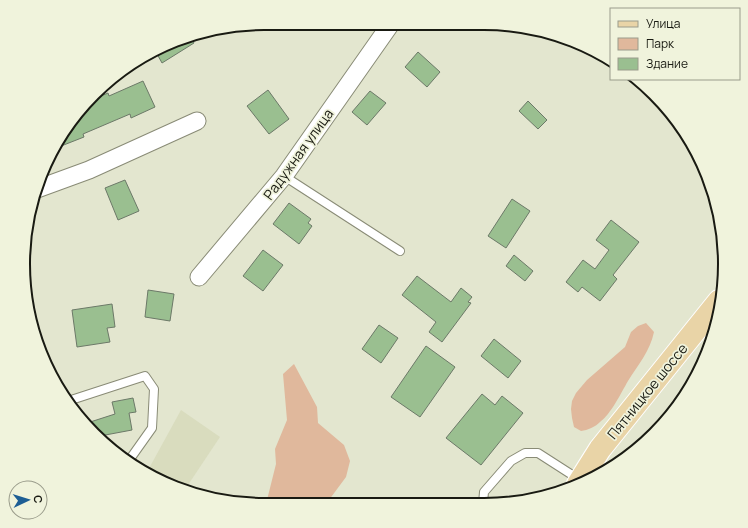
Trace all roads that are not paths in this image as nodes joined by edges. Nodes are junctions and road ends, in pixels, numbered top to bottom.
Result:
1 (386, 30) edge
2 (197, 121) dead end
3 (284, 176) junction
4 (43, 187) edge
5 (400, 251) dead end
6 (199, 277) dead end
7 (714, 307) edge
8 (73, 399) edge
9 (131, 457) edge
10 (583, 476) edge
11 (575, 479) edge
12 (483, 498) edge

1 - 3 street, Радужная улица
2 - 4 street
3 - 5 lane
3 - 6 street, Радужная улица
7 - 10 main road, Пятницкое шоссе
8 - 9 lane
11 - 12 lane

